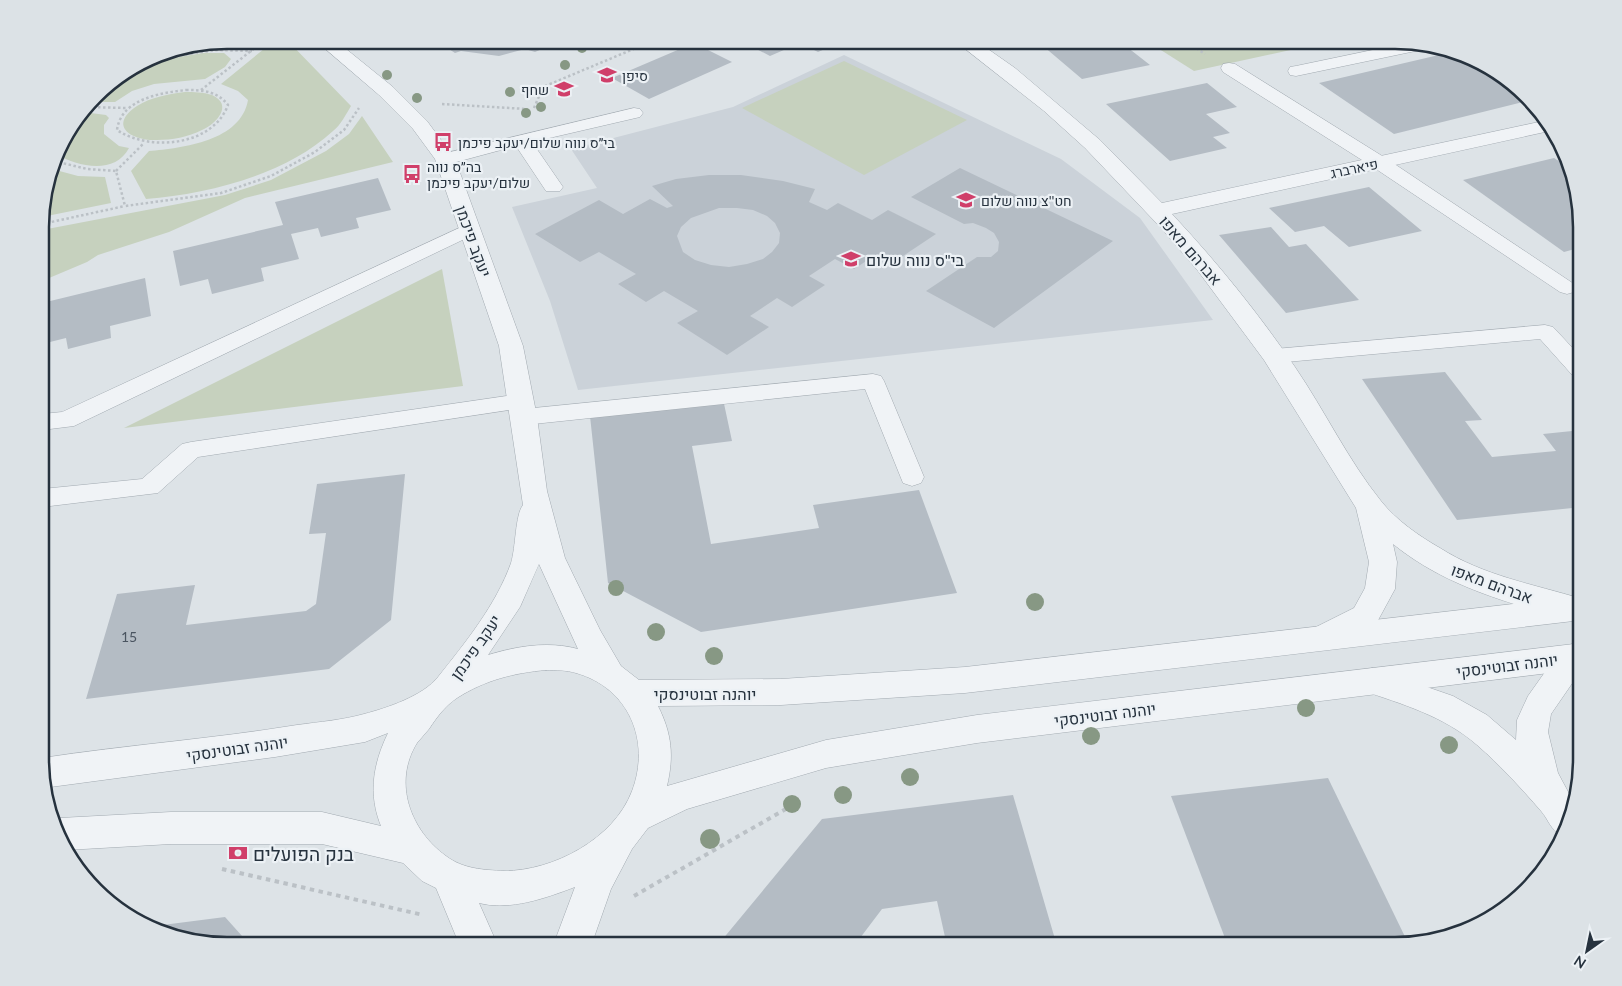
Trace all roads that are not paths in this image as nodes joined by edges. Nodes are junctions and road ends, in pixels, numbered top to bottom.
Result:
1 (334, 49) edge
2 (977, 49) edge
3 (1401, 49) edge
4 (1229, 68) dead end
5 (1296, 71) dead end
6 (634, 113) dead end
7 (1542, 127) edge
8 (521, 139) junction
9 (445, 159) junction
10 (1380, 162) junction
11 (553, 187) dead end
12 (1157, 211) junction
13 (470, 229) junction
14 (1567, 288) dead end
15 (1275, 356) junction
16 (1573, 362) edge
17 (523, 410) junction
18 (49, 421) edge
19 (912, 477) dead end
20 (533, 491) junction
21 (49, 497) edge
22 (1369, 505) junction
23 (1573, 608) edge
24 (1573, 610) edge
25 (1323, 638) junction
26 (1573, 656) edge
27 (1573, 662) edge
28 (609, 673) junction
29 (1372, 681) junction
30 (633, 693) junction
31 (437, 697) junction
32 (49, 772) edge
33 (1560, 811) edge
34 (629, 827) junction
35 (65, 834) edge
36 (410, 849) junction
37 (449, 877) junction
38 (472, 932) edge
39 (575, 937) edge

1 - 9 street, יעקב פיכמן
2 - 12 street, אברהם מאפו
3 - 5 lane
4 - 10 lane
6 - 8 lane
7 - 10 street, פיארברג
8 - 9 lane
8 - 11 lane
9 - 13 street, יעקב פיכמן
10 - 12 street, פיארברג
10 - 14 lane
12 - 15 street, אברהם מאפו
13 - 17 street, יעקב פיכמן
13 - 18 lane
15 - 16 lane
15 - 22 street, אברהם מאפו
17 - 19 lane
17 - 20 street, יעקב פיכמן
17 - 21 lane
20 - 28 street, יעקב פיכמן
20 - 31 street, יעקב פיכמן
22 - 23 street, אברהם מאפו
22 - 25 street, אברהם מאפו
24 - 25 street, יוהנה זבוטינסקי
25 - 30 street, יוהנה זבוטינסקי
26 - 29 street, יוהנה זבוטינסקי
27 - 33 street
28 - 30 street
28 - 31 street
29 - 33 street
29 - 34 street, יוהנה זבוטינסקי
30 - 34 street
31 - 32 street, יוהנה זבוטינסקי
31 - 36 street, יעקב פיכמן
34 - 37 street
34 - 39 street
35 - 36 street
36 - 37 street
37 - 38 street

